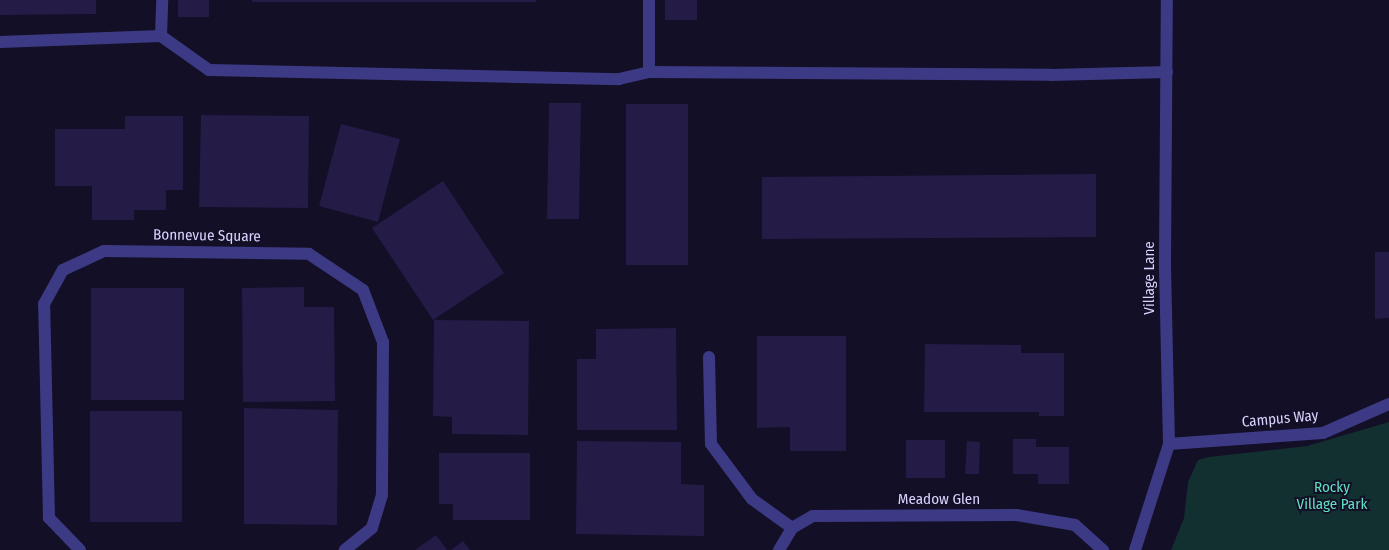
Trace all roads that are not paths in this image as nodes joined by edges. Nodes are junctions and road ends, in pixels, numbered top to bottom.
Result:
1 (162, 0) edge
2 (649, 0) edge
3 (1167, 0) edge
4 (162, 36) junction
5 (0, 42) edge
6 (649, 72) junction
7 (1167, 72) junction
8 (709, 357) dead end
9 (1389, 404) edge
10 (1169, 444) junction
11 (792, 528) junction
12 (80, 550) edge
13 (345, 550) edge
14 (779, 550) edge
15 (1103, 550) edge
16 (1134, 550) edge

1 - 4 street
2 - 6 street
3 - 7 street, Village Lane
4 - 5 street
4 - 6 street
6 - 7 street
7 - 10 street, Village Lane
8 - 11 street
9 - 10 street, Campus Way
10 - 16 street, Village Lane
11 - 14 street
11 - 15 street, Meadow Glen
12 - 13 street, Bonnevue Square

